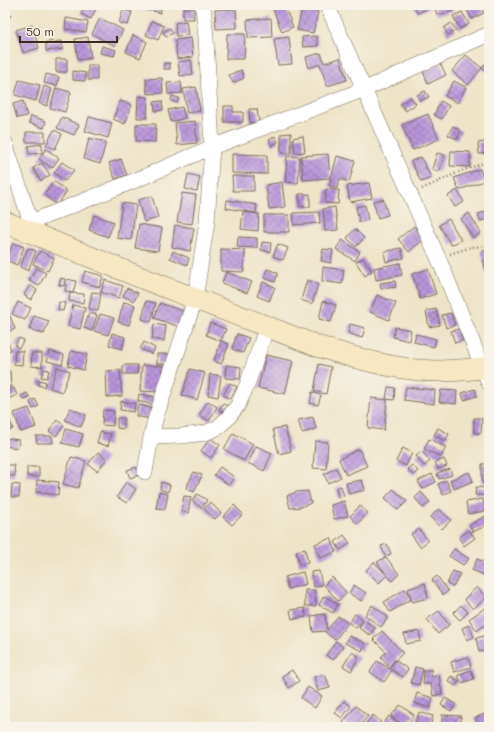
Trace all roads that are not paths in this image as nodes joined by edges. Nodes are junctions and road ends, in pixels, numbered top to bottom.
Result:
1 (203, 5) edge
2 (327, 5) edge
3 (489, 34) edge
4 (365, 90) junction
5 (5, 143) edge
6 (212, 147) junction
7 (5, 222) edge
8 (33, 228) junction
9 (195, 299) junction
10 (267, 326) junction
11 (487, 373) edge
12 (151, 437) junction
13 (145, 472) dead end

1 - 6 street
2 - 4 street
3 - 4 street
4 - 6 street
4 - 11 street
5 - 8 street
6 - 8 street
6 - 9 street
7 - 8 street
8 - 9 street
9 - 10 street
9 - 12 street
10 - 11 street
10 - 12 street
12 - 13 street

